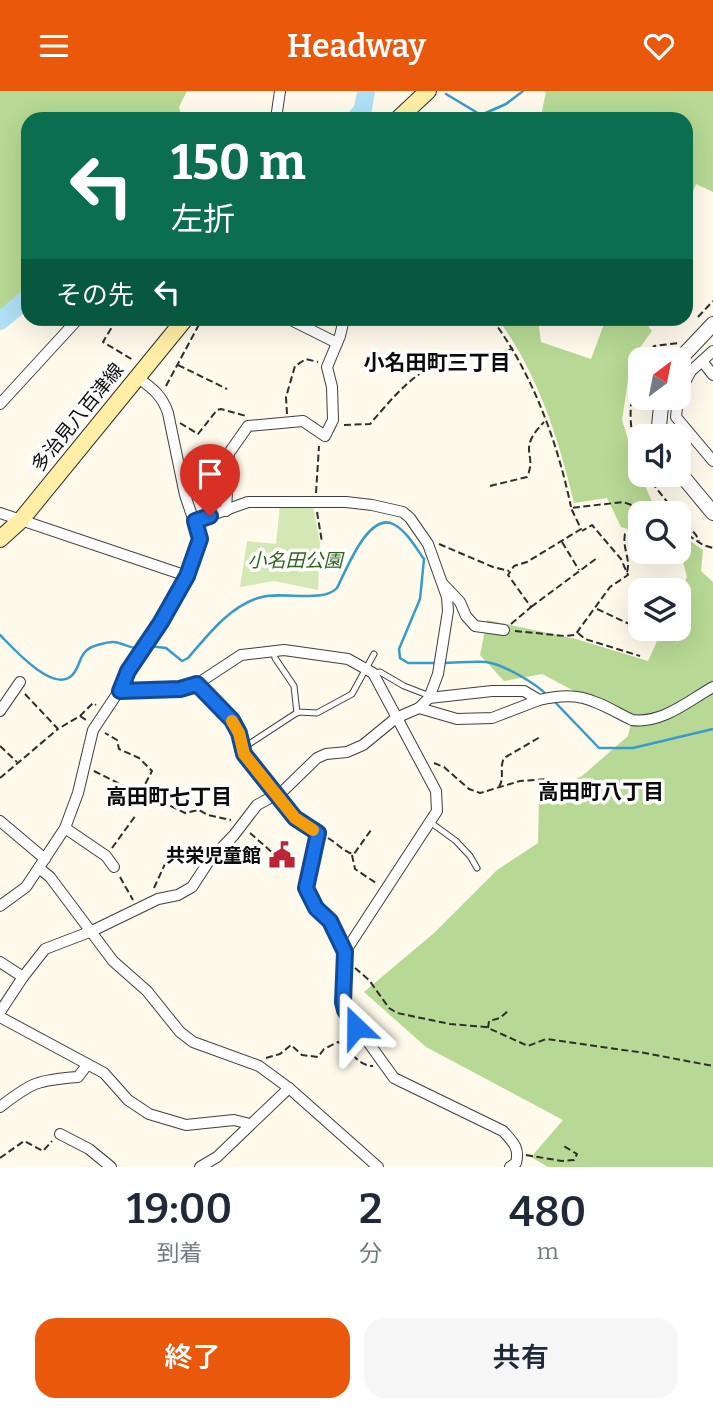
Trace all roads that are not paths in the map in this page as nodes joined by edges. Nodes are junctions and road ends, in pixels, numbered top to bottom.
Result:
1 (280, 91) edge
2 (428, 91) edge
3 (277, 112) edge
4 (406, 112) edge
5 (713, 324) edge
6 (72, 326) edge
7 (179, 326) edge
8 (303, 326) edge
9 (342, 326) edge
10 (337, 343) junction
11 (691, 348) edge
12 (713, 351) edge
13 (702, 361) junction
14 (141, 372) junction
15 (691, 373) edge
16 (713, 375) edge
17 (0, 404) edge
18 (677, 410) edge
19 (713, 461) edge
20 (691, 486) edge
21 (226, 511) junction
22 (0, 513) edge
23 (713, 513) edge
24 (21, 520) junction
25 (195, 521) junction
26 (0, 539) edge
27 (187, 576) junction
28 (442, 583) junction
29 (504, 630) road end
30 (274, 651) junction
31 (374, 654) dead end
32 (370, 671) junction
33 (197, 684) junction
34 (18, 685) road end
35 (713, 687) edge
36 (120, 691) junction
37 (429, 697) junction
38 (541, 699) junction
39 (419, 708) junction
40 (0, 711) edge
41 (297, 713) junction
42 (396, 718) junction
43 (243, 748) junction
44 (278, 794) junction
45 (0, 821) edge
46 (429, 822) junction
47 (65, 828) junction
48 (42, 864) junction
49 (114, 867) road end
50 (477, 867) dead end
51 (0, 906) edge
52 (92, 931) junction
53 (345, 954) junction
54 (0, 962) edge
55 (23, 977) junction
56 (0, 1012) edge
57 (0, 1017) edge
58 (87, 1065) junction
59 (289, 1088) junction
60 (0, 1107) edge
61 (250, 1124) junction
62 (60, 1134) road end
63 (111, 1167) edge
64 (200, 1167) edge
65 (378, 1167) edge
66 (510, 1167) edge

1 - 3 street
2 - 4 main road
5 - 11 street
6 - 17 street
7 - 14 main road, 多治見八百津線
8 - 10 street
9 - 10 street
10 - 21 street
12 - 13 street
13 - 15 street
13 - 16 street
14 - 24 main road, 多治見八百津線
14 - 25 street
18 - 19 street
20 - 23 street
21 - 25 street
21 - 28 street
22 - 24 street
24 - 26 main road, 多治見八百津線
24 - 27 street
25 - 27 street
27 - 36 street
28 - 29 street
28 - 37 street
30 - 32 street
30 - 33 street
30 - 41 lane
31 - 32 lane
32 - 37 lane
32 - 41 lane
32 - 42 street
33 - 36 street
33 - 43 street
34 - 40 street
35 - 38 street
36 - 47 street
37 - 38 street
37 - 39 street
38 - 39 street
39 - 42 street
41 - 43 lane
42 - 44 street
42 - 46 street
43 - 44 street
44 - 52 street
44 - 53 street
45 - 48 street
46 - 50 lane
46 - 53 street
47 - 48 street
47 - 49 street
48 - 51 street
48 - 52 street
52 - 55 street
52 - 59 street
53 - 66 street
54 - 55 street
55 - 56 street
57 - 58 street
58 - 60 street
58 - 61 street
59 - 61 street
59 - 65 street
61 - 64 street
62 - 63 street

